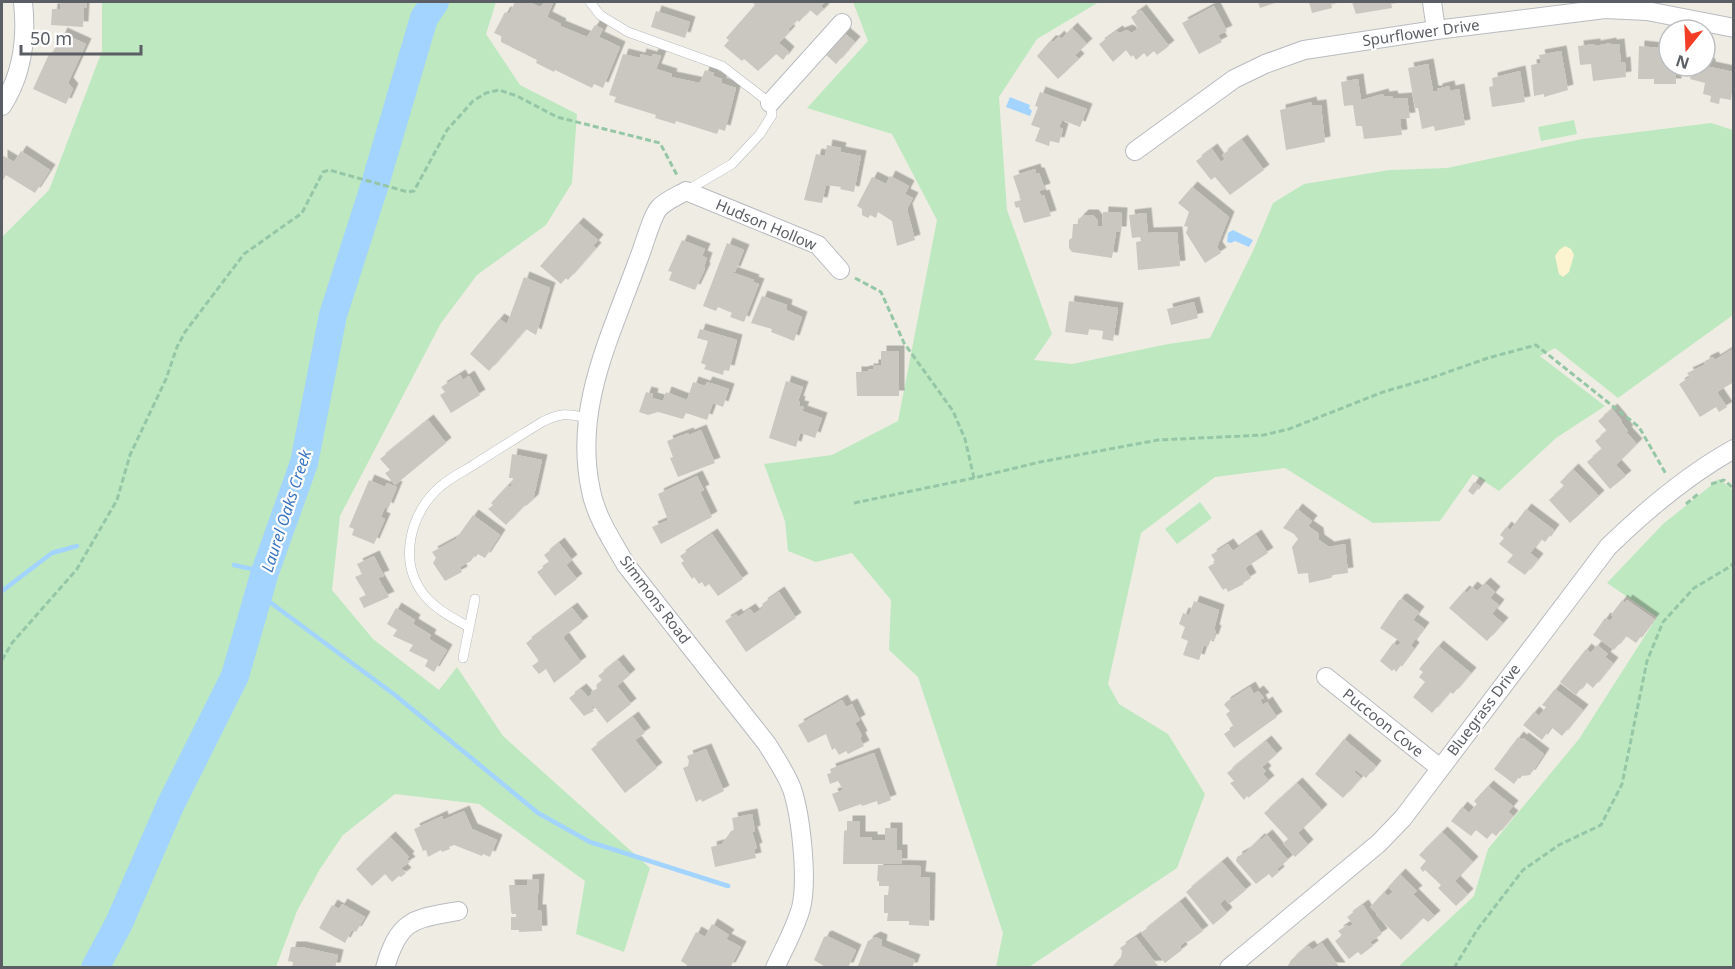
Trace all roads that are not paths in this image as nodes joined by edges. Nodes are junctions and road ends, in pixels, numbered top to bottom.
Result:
1 (23, 2) edge
2 (590, 2) edge
3 (1432, 2) edge
4 (842, 23) dead end
5 (1734, 28) edge
6 (1436, 30) junction
7 (770, 103) junction
8 (2, 106) edge
9 (1135, 151) dead end
10 (686, 191) junction
11 (840, 270) road end
12 (587, 418) junction
13 (1734, 449) edge
14 (475, 599) dead end
15 (469, 627) junction
16 (463, 658) dead end
17 (1326, 677) dead end
18 (1440, 768) junction
19 (458, 911) dead end
20 (385, 968) edge
21 (775, 968) edge
22 (1229, 968) edge

1 - 8 street
2 - 7 lane
3 - 6 street
4 - 7 street
5 - 6 street, Spurflower Drive
6 - 9 street, Spurflower Drive
7 - 10 lane
10 - 11 street, Hudson Hollow
10 - 12 street, Simmons Road
12 - 15 lane
12 - 21 street, Simmons Road
13 - 18 street, Bluegrass Drive
14 - 15 lane
15 - 16 lane
17 - 18 street, Puccoon Cove
18 - 22 street, Bluegrass Drive
19 - 20 street

